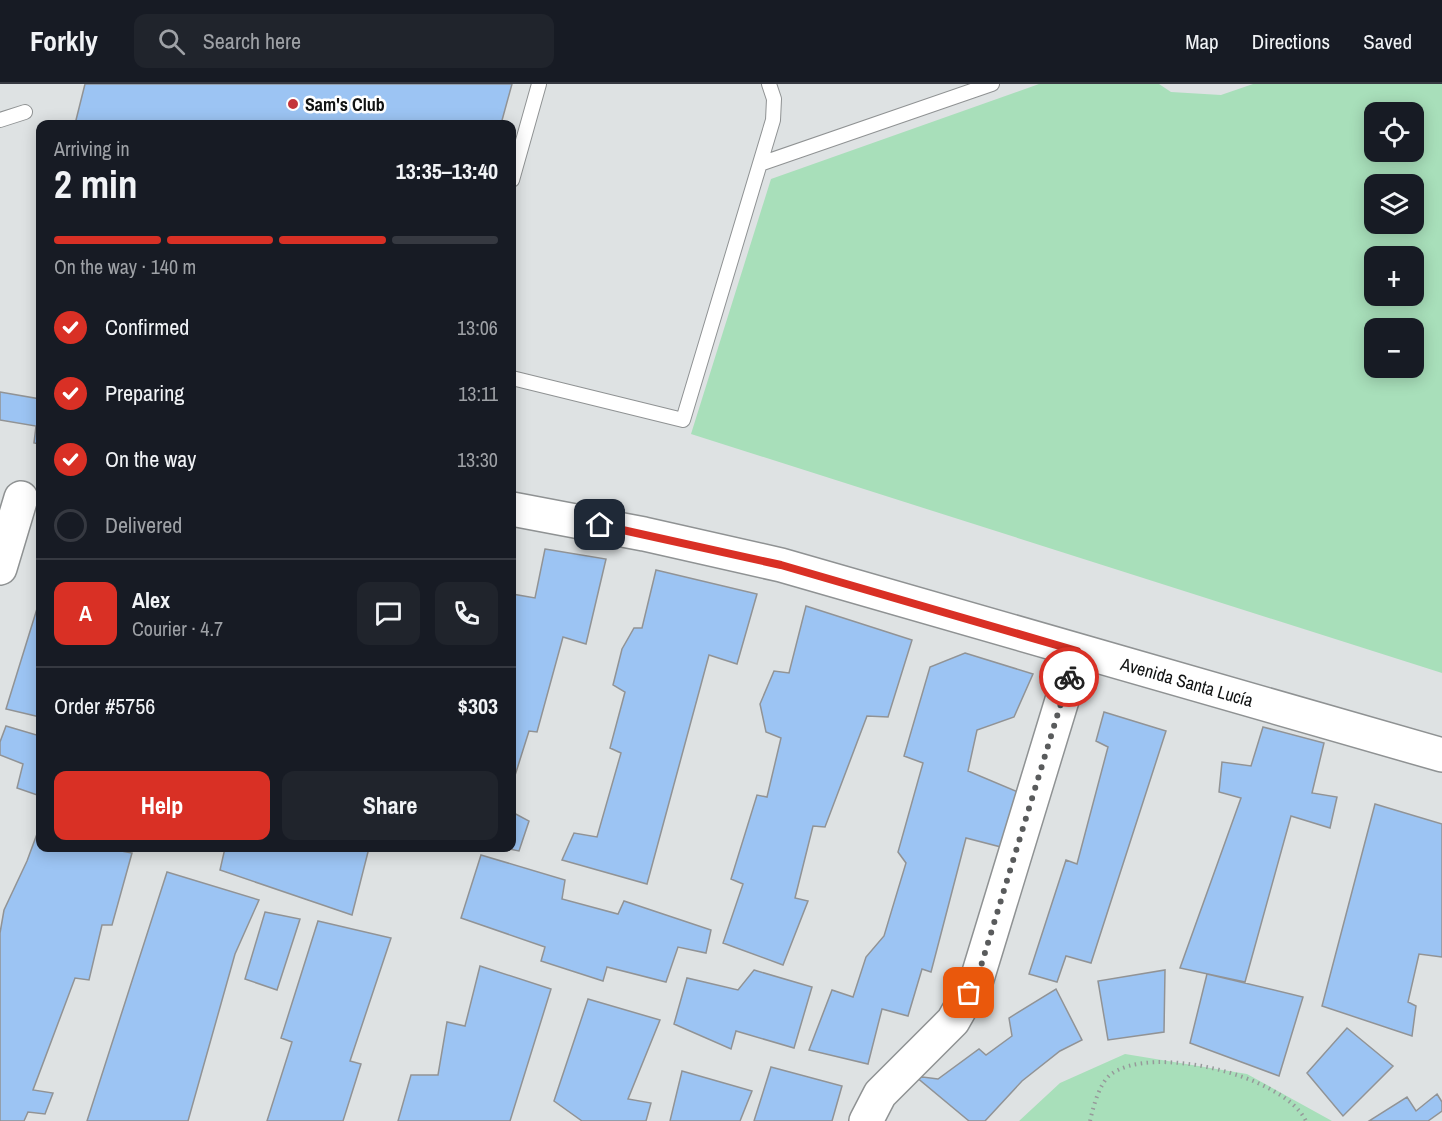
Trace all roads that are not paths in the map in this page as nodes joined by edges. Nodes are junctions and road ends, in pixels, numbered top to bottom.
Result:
1 (539, 84) edge
2 (768, 84) edge
3 (992, 84) edge
4 (24, 112) dead end
5 (0, 120) edge
6 (760, 164) junction
7 (516, 166) edge
8 (516, 379) edge
9 (20, 497) edge
10 (516, 510) edge
11 (0, 568) edge
12 (1077, 651) junction
13 (1442, 755) edge
14 (866, 1121) edge

1 - 7 lane
2 - 6 lane
3 - 6 lane
4 - 5 lane
6 - 8 lane
9 - 11 street
10 - 12 street, Avenida Santa Lucía
12 - 13 street, Avenida Santa Lucía
12 - 14 street

